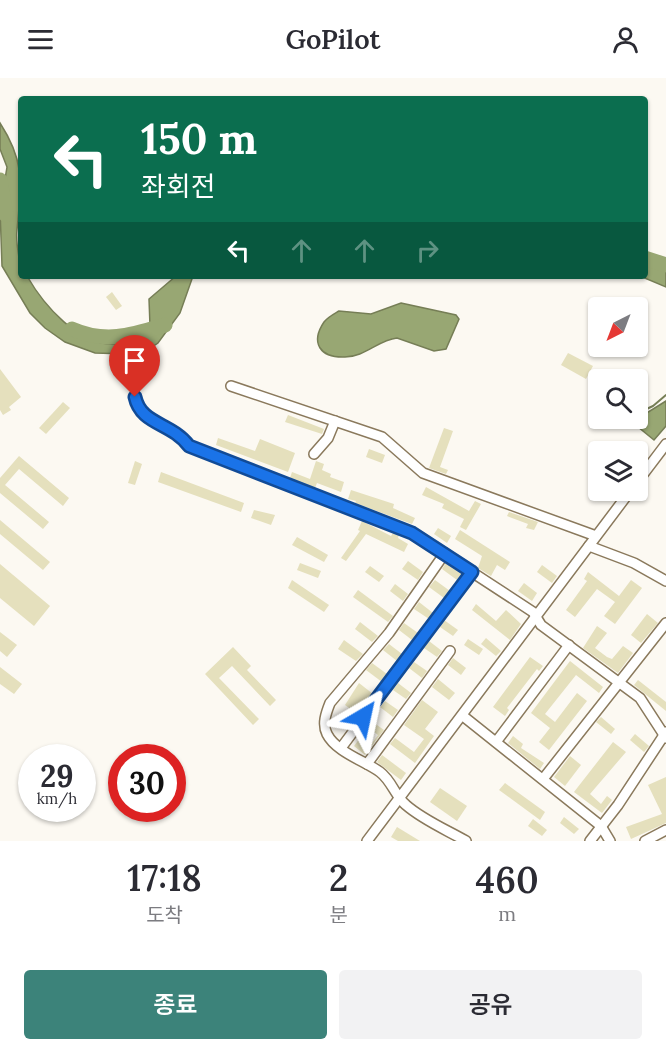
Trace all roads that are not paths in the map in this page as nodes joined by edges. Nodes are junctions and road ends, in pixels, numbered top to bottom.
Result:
1 (231, 386) dead end
2 (135, 397) dead end
3 (335, 421) junction
4 (666, 444) edge
5 (314, 454) dead end
6 (648, 468) edge
7 (623, 501) edge
8 (596, 536) junction
9 (589, 546) junction
10 (445, 553) junction
11 (472, 572) junction
12 (666, 582) edge
13 (537, 617) junction
14 (666, 623) edge
15 (569, 645) junction
16 (450, 651) dead end
17 (619, 682) junction
18 (463, 716) junction
19 (665, 735) edge
20 (496, 742) junction
21 (340, 748) junction
22 (367, 764) junction
23 (543, 779) junction
24 (400, 800) junction
25 (602, 826) junction
26 (666, 830) edge
27 (368, 841) edge
28 (466, 841) edge
29 (590, 841) edge
30 (610, 841) edge
31 (645, 841) edge

1 - 3 street
2 - 10 street
3 - 5 street
3 - 8 street
4 - 6 street
7 - 8 street
8 - 9 street
9 - 12 street
9 - 13 street
10 - 11 street
10 - 21 street
11 - 13 street
11 - 21 street
13 - 15 street
13 - 18 street
14 - 17 street
15 - 17 street
15 - 20 street
16 - 22 street
17 - 19 street
17 - 23 street
18 - 20 street
18 - 24 street
19 - 25 street
20 - 23 street
21 - 22 street
22 - 24 street
23 - 25 street
24 - 27 street
24 - 28 street
25 - 29 street
25 - 30 street
26 - 31 street

